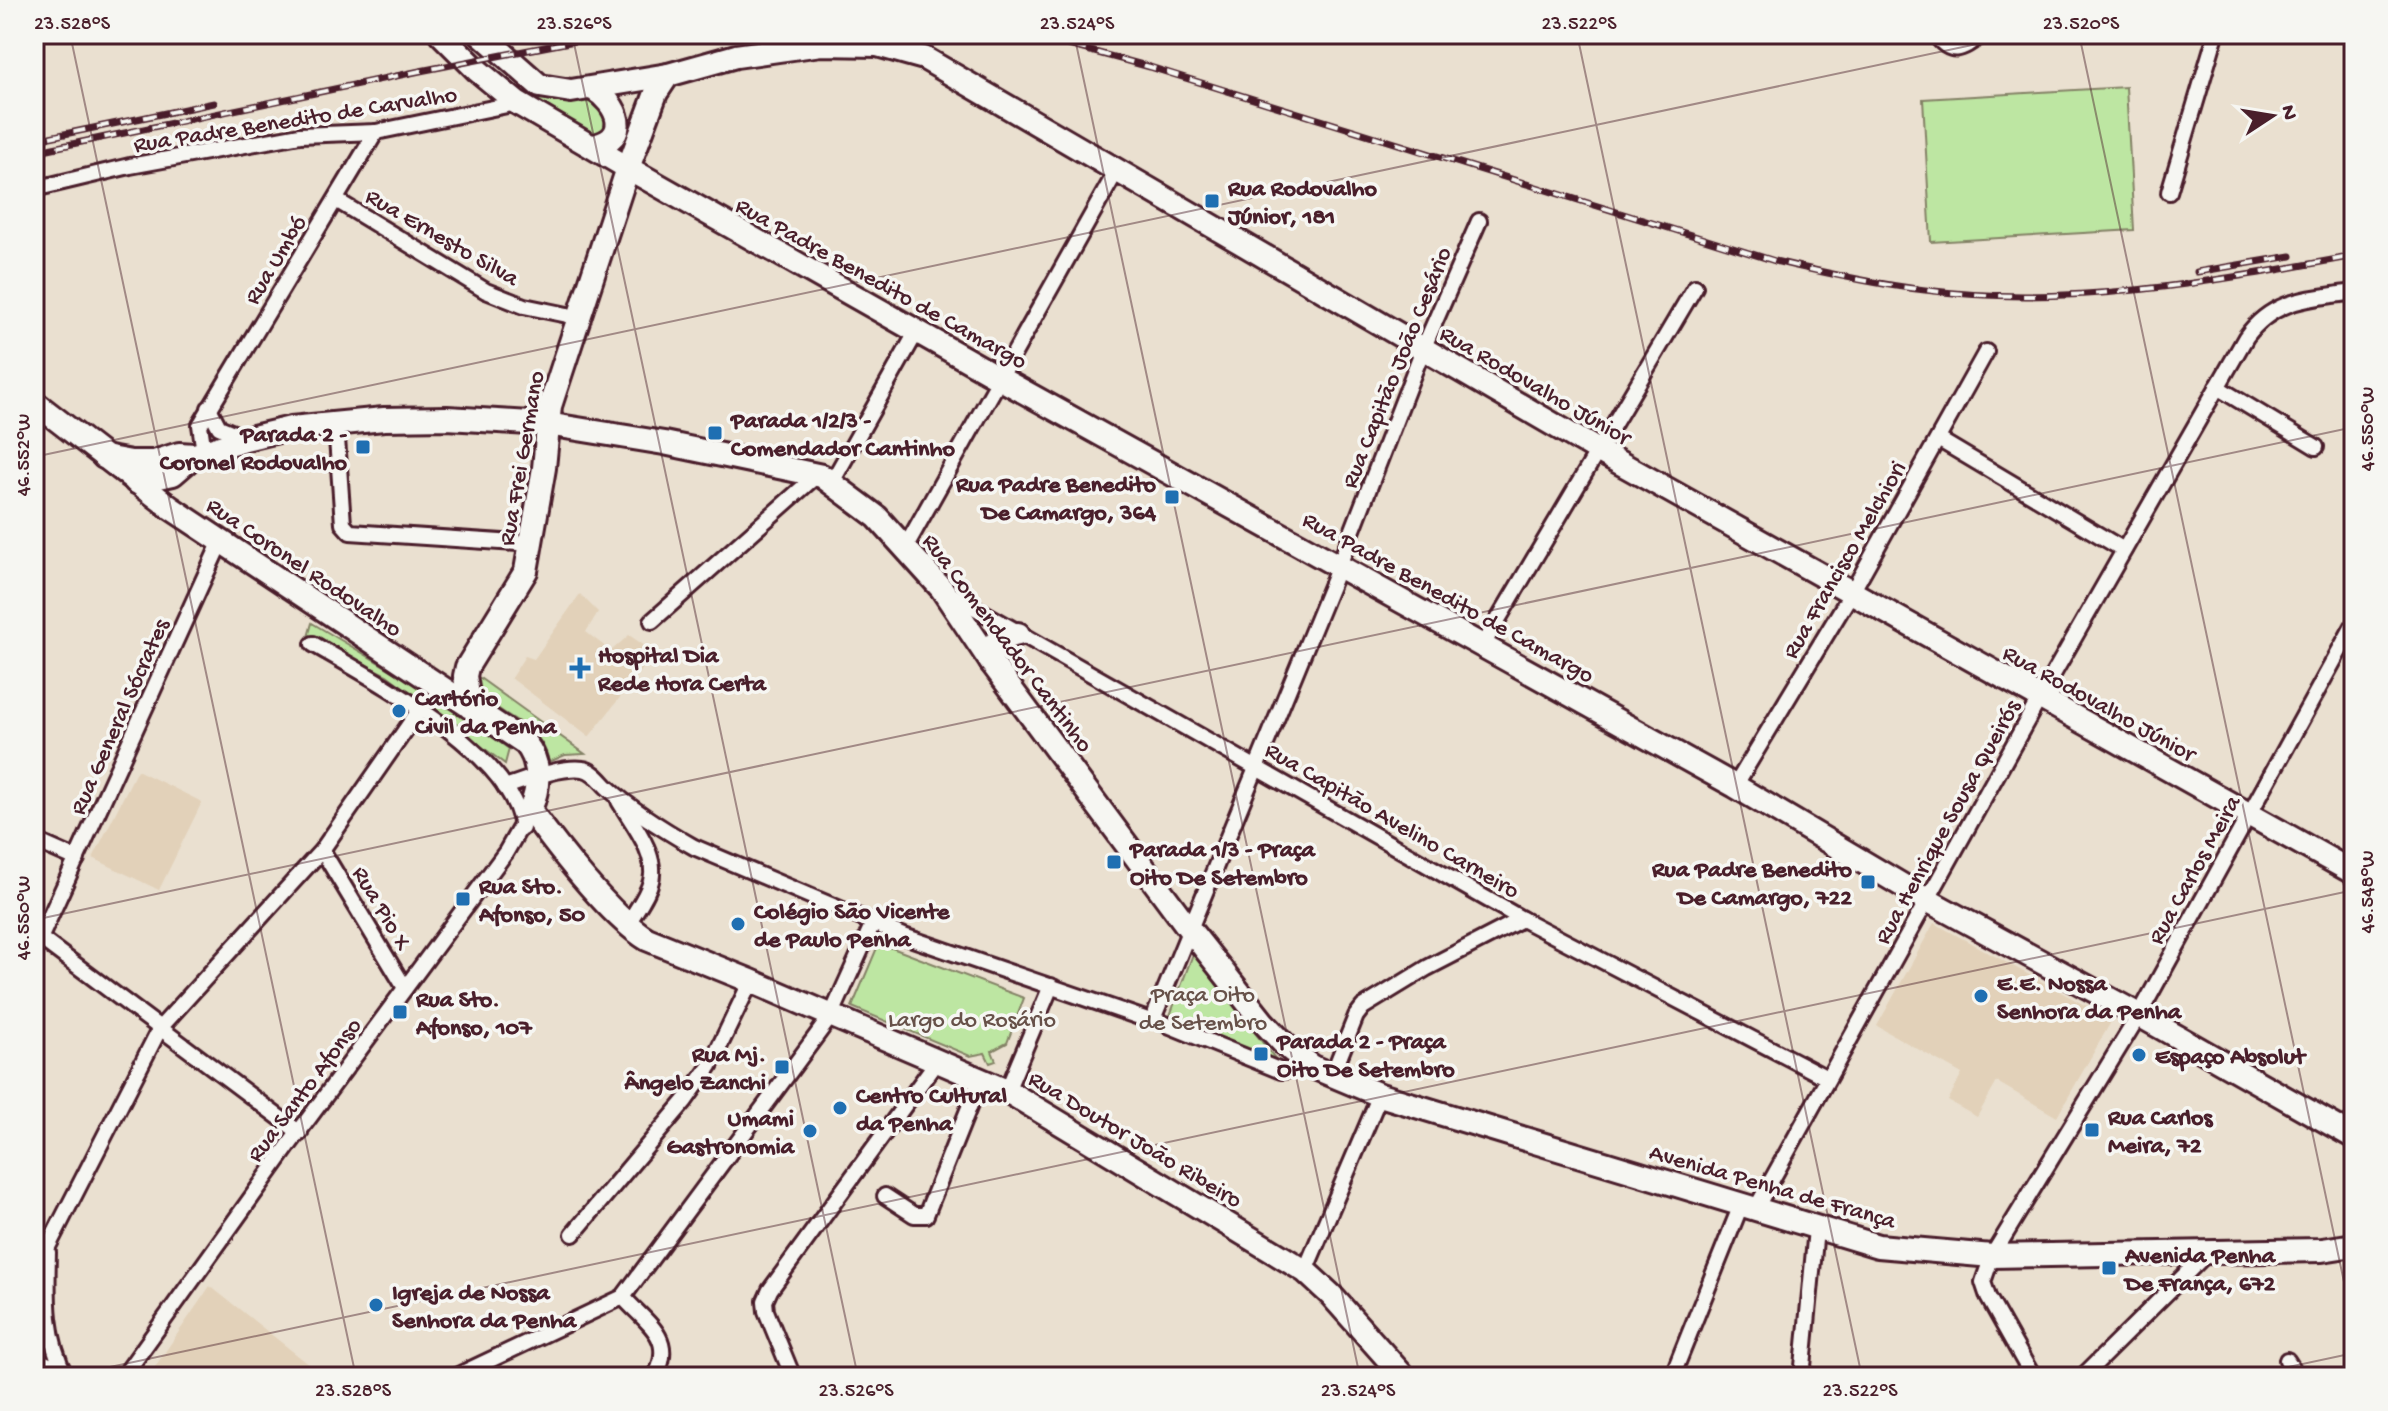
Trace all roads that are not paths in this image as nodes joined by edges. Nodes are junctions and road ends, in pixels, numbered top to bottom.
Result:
1 (441, 34) edge
2 (481, 34) edge
3 (1935, 34) edge
4 (1983, 34) edge
5 (2216, 34) edge
6 (668, 75) junction
7 (592, 88) junction
8 (517, 103) junction
9 (376, 132) junction
10 (593, 146) junction
11 (628, 168) junction
12 (1117, 170) junction
13 (34, 189) edge
14 (2169, 192) dead end
15 (336, 200) junction
16 (1479, 221) dead end
17 (1695, 287) dead end
18 (2354, 292) edge
19 (577, 317) junction
20 (917, 331) junction
21 (1423, 349) junction
22 (1986, 352) dead end
23 (1001, 379) junction
24 (2217, 387) junction
25 (34, 402) edge
26 (209, 408) junction
27 (336, 424) junction
28 (547, 424) junction
29 (245, 439) junction
30 (1938, 439) junction
31 (2316, 447) dead end
32 (1597, 450) junction
33 (199, 453) junction
34 (104, 457) junction
35 (825, 478) junction
36 (136, 482) junction
37 (221, 541) junction
38 (532, 544) junction
39 (906, 546) junction
40 (2124, 550) junction
41 (1340, 565) junction
42 (942, 589) junction
43 (1852, 592) junction
44 (652, 621) dead end
45 (2354, 624) edge
46 (1018, 634) junction
47 (313, 644) dead end
48 (1483, 645) junction
49 (991, 662) junction
50 (2039, 699) junction
51 (470, 707) junction
52 (420, 709) junction
53 (1256, 766) junction
54 (538, 776) junction
55 (1735, 786) junction
56 (505, 787) junction
57 (616, 795) junction
58 (2248, 814) junction
59 (531, 822) junction
60 (34, 840) edge
61 (322, 850) junction
62 (77, 859) junction
63 (2354, 873) edge
64 (1927, 900) junction
65 (1522, 919) junction
66 (873, 923) junction
67 (627, 925) junction
68 (1190, 930) junction
69 (37, 945) edge
70 (751, 981) junction
71 (1051, 986) junction
72 (405, 988) junction
73 (2139, 1015) junction
74 (831, 1016) junction
75 (1153, 1019) junction
76 (160, 1028) junction
77 (937, 1061) junction
78 (1323, 1071) junction
79 (1827, 1078) junction
80 (980, 1080) junction
81 (1007, 1091) junction
82 (1380, 1095) junction
83 (300, 1133) junction
84 (2354, 1137) edge
85 (885, 1196) dead end
86 (1748, 1207) junction
87 (1816, 1229) junction
88 (573, 1234) dead end
89 (2354, 1245) edge
90 (48, 1252) junction
91 (2207, 1253) junction
92 (1992, 1256) junction
93 (1305, 1271) junction
94 (34, 1274) edge
95 (623, 1297) junction
96 (34, 1359) edge
97 (2287, 1360) dead end
98 (64, 1373) edge
99 (123, 1377) edge
100 (454, 1377) edge
101 (655, 1377) edge
102 (793, 1377) edge
103 (1404, 1377) edge
104 (1672, 1377) edge
105 (1802, 1377) edge
106 (2033, 1377) edge
107 (2082, 1377) edge
108 (2298, 1377) edge

1 - 8 main road, Rua Padre Benedito de Camargo
2 - 7 main road, Rua Rodovalho Júnior
3 - 4 street
5 - 14 street
6 - 7 main road, Rua Rodovalho Júnior
6 - 11 main road, Rua Frei Germano
6 - 12 main road, Rua Rodovalho Júnior
7 - 10 main road
8 - 9 street, Rua Padre Benedito de Carvalho
8 - 10 main road, Rua Padre Benedito de Camargo
9 - 13 street, Rua Padre Benedito de Carvalho
9 - 15 street, Rua Umbó
10 - 11 main road, Rua Padre Benedito de Camargo
11 - 19 main road, Rua Frei Germano
11 - 20 main road, Rua Padre Benedito de Camargo
12 - 21 main road, Rua Rodovalho Júnior
12 - 23 street
15 - 19 street, Rua Ernesto Silva
15 - 26 street, Rua Umbó
16 - 21 street, Rua Capitão João Cesário
17 - 32 street
18 - 24 street, Rua Henrique Sousa Queirós
19 - 28 main road, Rua Frei Germano
20 - 23 main road, Rua Padre Benedito de Camargo
20 - 35 street
21 - 32 main road, Rua Rodovalho Júnior
21 - 41 street, Rua Capitão João Cesário
22 - 30 street, Rua Francisco Melchiori
23 - 39 street
23 - 41 main road, Rua Padre Benedito de Camargo
24 - 31 street
24 - 40 street, Rua Henrique Sousa Queirós
25 - 34 main road, Rua Coronel Rodovalho
26 - 29 street
26 - 33 street, Rua Umbó
27 - 28 main road, Rua Comendador Cantinho
27 - 29 main road, Rua Comendador Cantinho
27 - 38 street
28 - 35 main road, Rua Comendador Cantinho
28 - 38 main road, Rua Frei Germano
29 - 33 main road, Rua Comendador Cantinho
30 - 40 street
30 - 43 street, Rua Francisco Melchiori
32 - 43 main road, Rua Rodovalho Júnior
32 - 48 street
33 - 34 main road, Rua Comendador Cantinho
33 - 36 main road, Rua Comendador Cantinho
34 - 36 main road, Rua Coronel Rodovalho
35 - 39 main road, Rua Comendador Cantinho
35 - 44 street
36 - 37 main road, Rua Coronel Rodovalho
37 - 51 main road, Rua Coronel Rodovalho
37 - 62 street, Rua General Sócrates
38 - 51 main road, Rua Frei Germano
39 - 42 main road, Rua Comendador Cantinho
40 - 50 street, Rua Henrique Sousa Queirós
41 - 48 main road, Rua Padre Benedito de Camargo
41 - 53 street, Rua Capitão João Cesário
42 - 46 street, Rua Capitão Avelino Carneiro
42 - 49 main road, Rua Comendador Cantinho
43 - 50 main road, Rua Rodovalho Júnior
43 - 55 street, Rua Francisco Melchiori
45 - 58 street, Rua Carlos Meira
46 - 49 main road
46 - 53 street, Rua Capitão Avelino Carneiro
47 - 52 street
48 - 55 main road, Rua Padre Benedito de Camargo
49 - 68 main road, Rua Comendador Cantinho
50 - 58 main road, Rua Rodovalho Júnior
50 - 64 street, Rua Henrique Sousa Queirós
51 - 54 main road, Rua Coronel Rodovalho
52 - 56 street
52 - 61 street
53 - 65 street, Rua Capitão Avelino Carneiro
53 - 68 street, Rua Capitão João Cesário
54 - 56 street
54 - 57 street
54 - 59 main road
55 - 64 main road, Rua Padre Benedito de Camargo
56 - 59 street
57 - 66 street
57 - 67 street
58 - 63 main road, Rua Rodovalho Júnior
58 - 73 street, Rua Carlos Meira
59 - 67 main road, Rua Doutor João Ribeiro
59 - 72 street, Rua Santo Afonso
60 - 62 street
61 - 72 street, Rua Pio X
61 - 76 street
62 - 69 street, Rua General Sócrates
64 - 73 main road, Rua Padre Benedito de Camargo
64 - 79 street, Rua Henrique Sousa Queirós
65 - 78 street
65 - 79 street, Rua Capitão Avelino Carneiro
66 - 71 street
66 - 74 street
67 - 70 main road, Rua Doutor João Ribeiro
68 - 75 street, Rua Capitão João Cesário
68 - 78 main road, Rua Comendador Cantinho
69 - 76 street
70 - 74 main road, Rua Doutor João Ribeiro
70 - 88 street
71 - 75 street
71 - 81 street
72 - 83 street, Rua Santo Afonso
73 - 84 main road, Rua Padre Benedito de Camargo
73 - 92 street, Rua Carlos Meira
74 - 77 main road, Rua Doutor João Ribeiro
74 - 95 street
75 - 78 street
76 - 83 street
76 - 90 street
77 - 80 main road, Rua Doutor João Ribeiro
77 - 102 street
78 - 82 main road, Rua Comendador Cantinho
79 - 86 street, Rua Henrique Sousa Queirós
80 - 81 main road, Rua Doutor João Ribeiro
80 - 85 street
81 - 93 main road, Rua Doutor João Ribeiro
82 - 86 main road, Avenida Penha de França
82 - 93 street
83 - 99 street, Rua Santo Afonso
86 - 87 main road, Avenida Penha de França
86 - 104 street, Rua Henrique Sousa Queirós
87 - 92 main road, Avenida Penha de França
87 - 105 street
89 - 91 main road, Avenida Penha de França
90 - 94 street
90 - 98 street
91 - 92 main road, Avenida Penha de França
91 - 107 street
92 - 106 street
93 - 103 main road, Rua Doutor João Ribeiro
95 - 100 street
95 - 101 street
96 - 98 street
97 - 108 street

